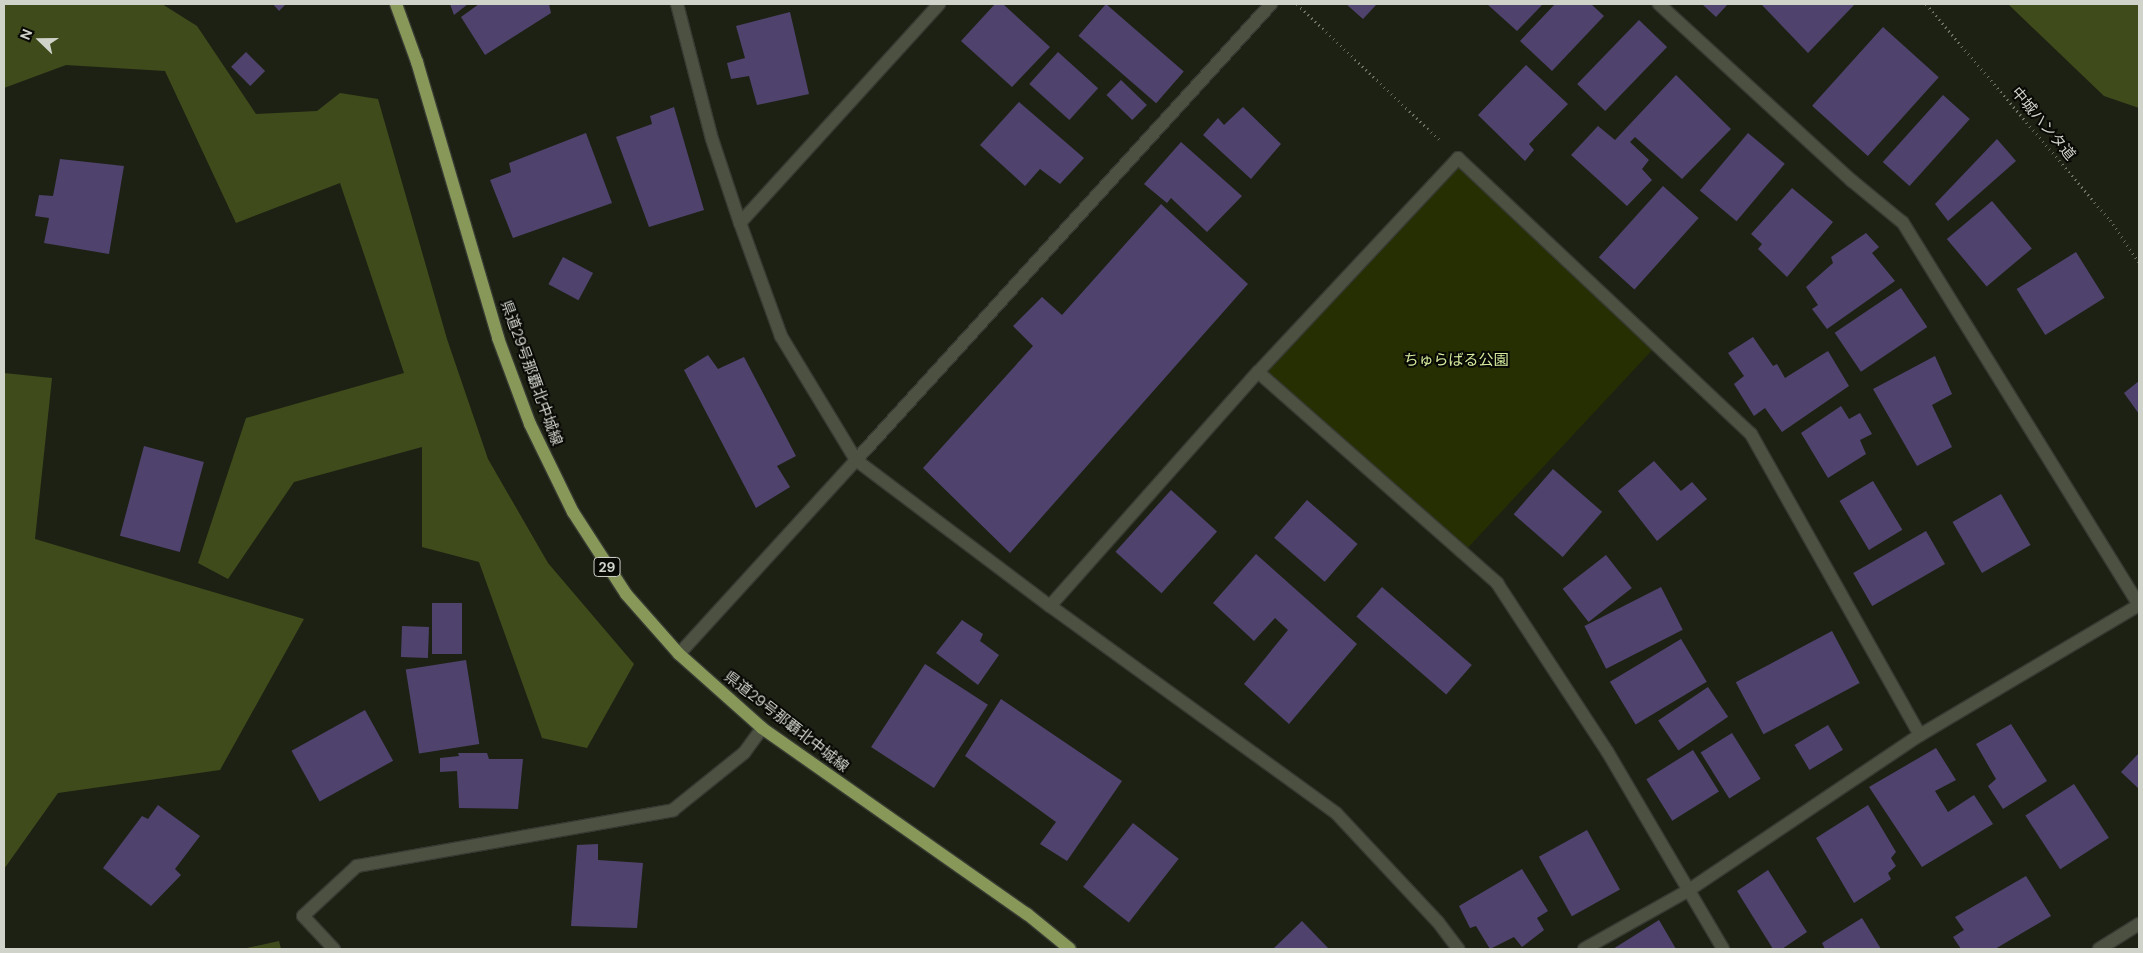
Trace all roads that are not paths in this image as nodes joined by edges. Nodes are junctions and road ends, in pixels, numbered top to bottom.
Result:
1 (396, 4) edge
2 (677, 4) edge
3 (939, 4) edge
4 (1271, 4) edge
5 (1659, 4) edge
6 (740, 223) junction
7 (1258, 372) junction
8 (856, 460) junction
9 (1050, 606) junction
10 (679, 654) junction
11 (762, 728) junction
12 (1920, 735) junction
13 (1689, 890) junction
14 (2139, 924) edge
15 (334, 949) edge
16 (1070, 949) edge
17 (1458, 949) edge
18 (1584, 949) edge
19 (1723, 949) edge
20 (2099, 949) edge

1 - 10 main road, 県道29号那覇北中城線 / 29
2 - 6 street
3 - 6 street
4 - 8 street
5 - 12 street
6 - 8 street
7 - 9 street
7 - 12 street
7 - 13 street
8 - 9 street
8 - 10 street
9 - 17 street
10 - 11 main road, 県道29号那覇北中城線 / 29
11 - 15 street
11 - 16 main road, 県道29号那覇北中城線 / 29
12 - 13 street
13 - 18 street
13 - 19 street
14 - 20 street

